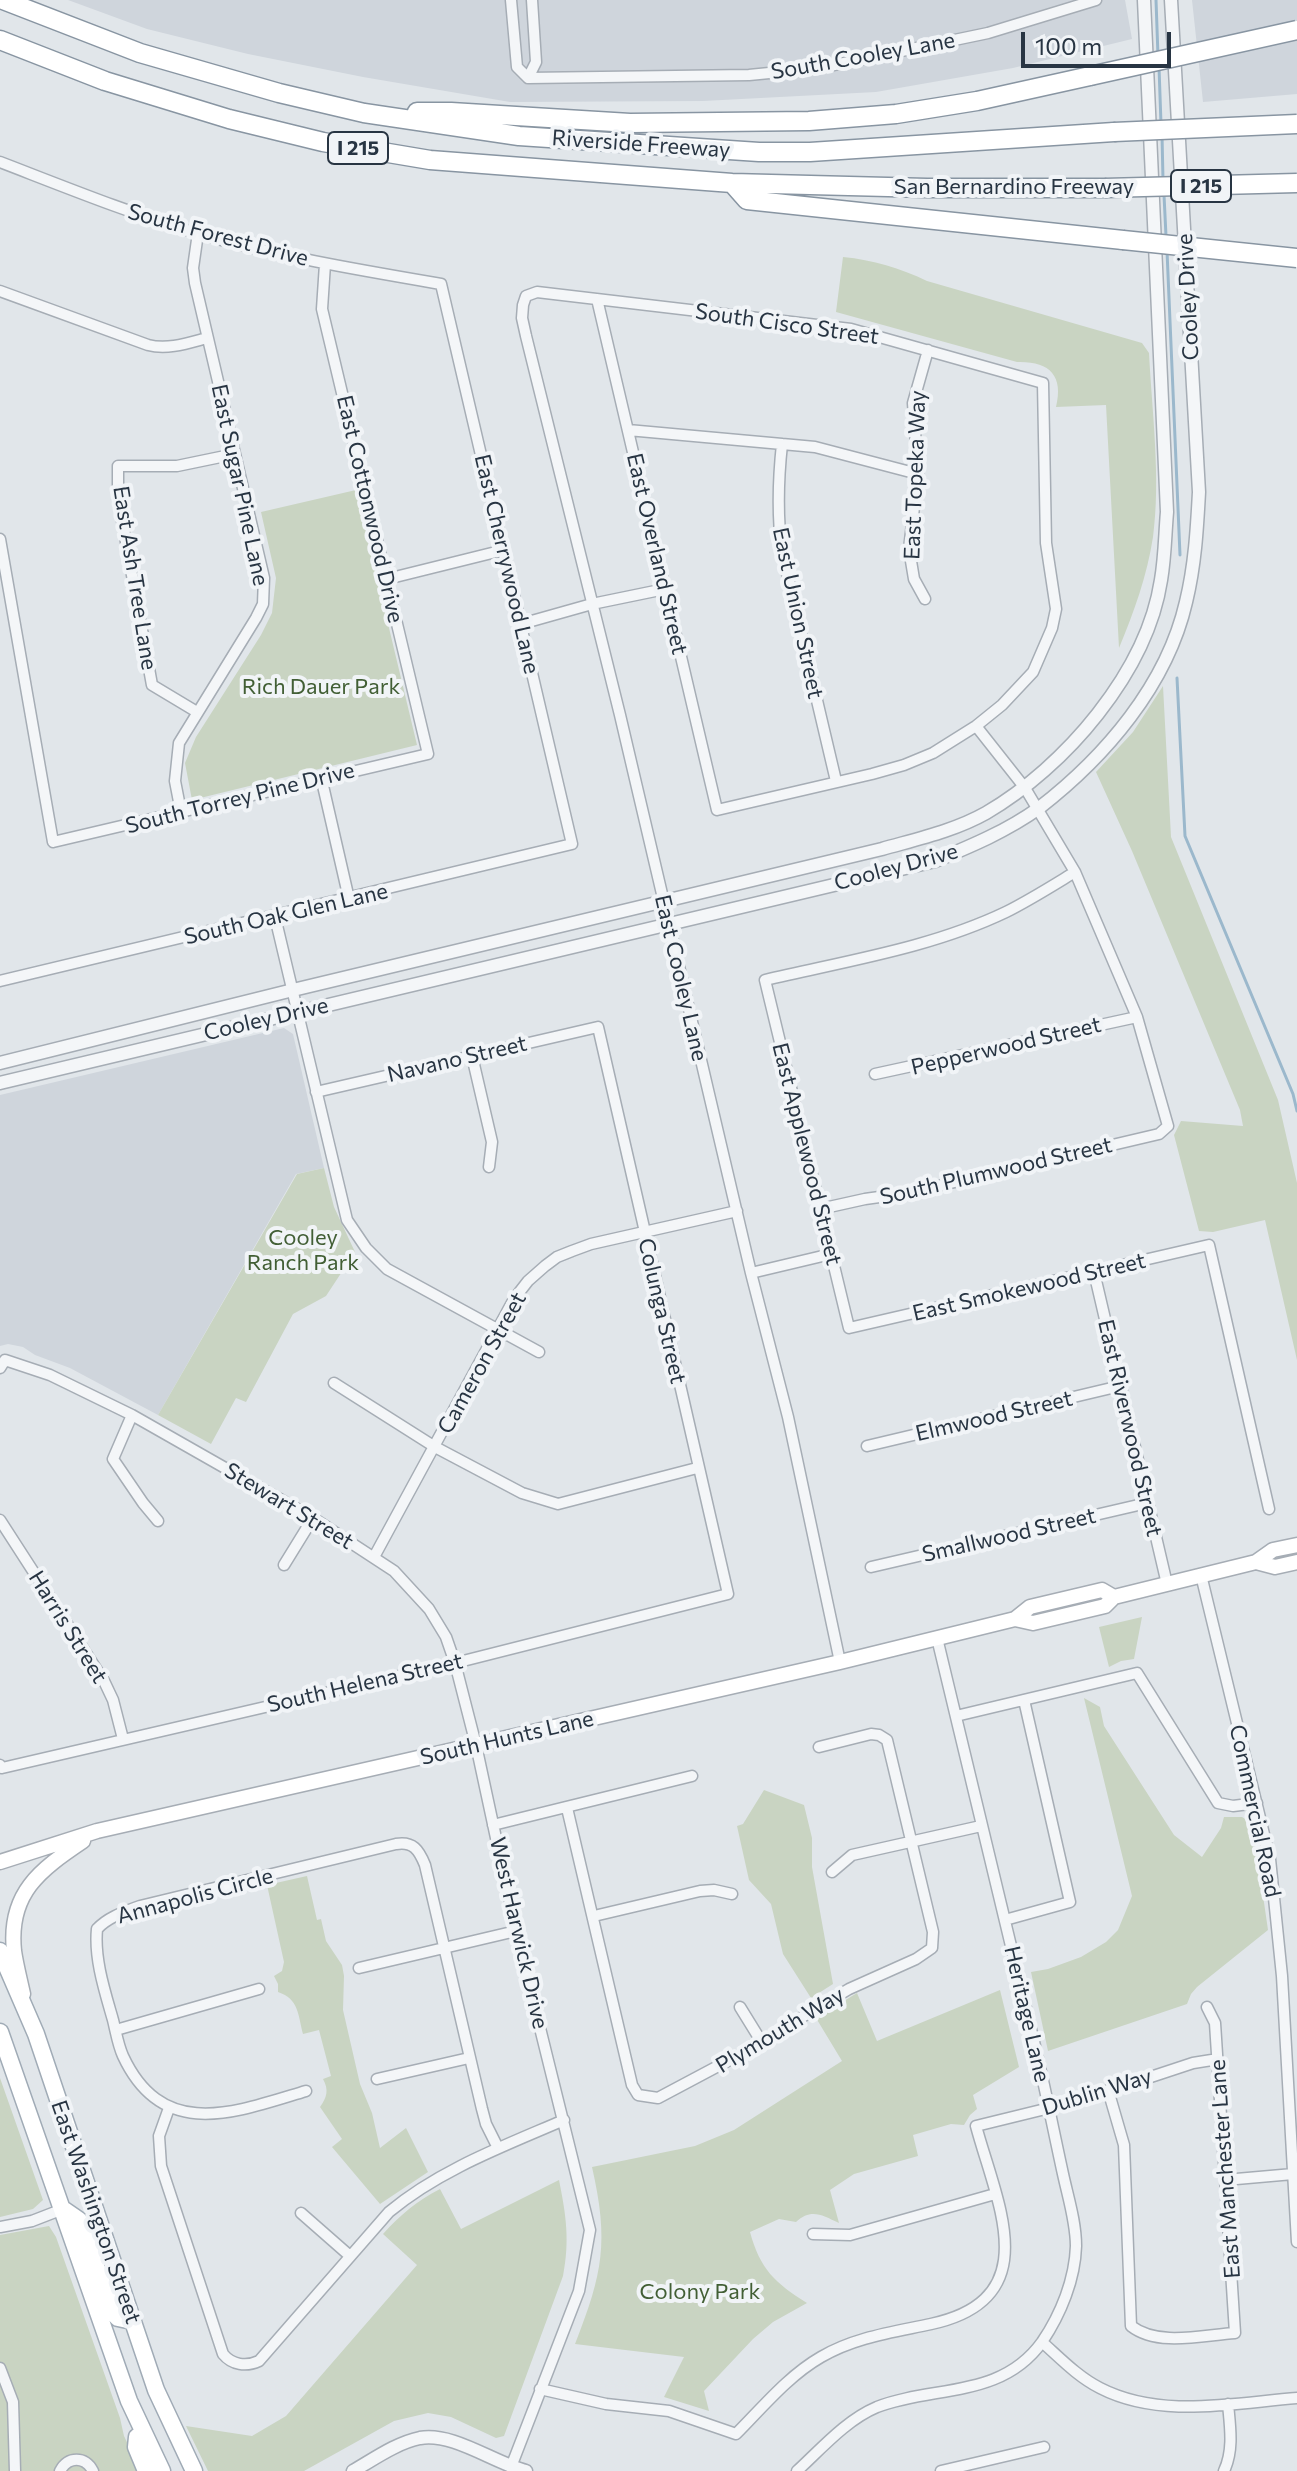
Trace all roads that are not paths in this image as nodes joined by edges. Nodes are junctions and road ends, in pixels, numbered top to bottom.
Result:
1 (3, 0) edge
2 (511, 0) edge
3 (532, 0) edge
4 (1096, 0) edge
5 (1144, 0) edge
6 (1171, 0) edge
7 (1297, 30) edge
8 (0, 40) edge
9 (528, 78) junction
10 (364, 113) junction
11 (1297, 124) edge
12 (0, 162) edge
13 (732, 183) junction
14 (1297, 183) edge
15 (198, 233) junction
16 (1297, 258) edge
17 (325, 264) junction
18 (441, 284) joint
19 (0, 291) edge
20 (526, 296) joint
21 (597, 299) junction
22 (207, 338) junction
23 (928, 350) junction
24 (628, 430) junction
25 (782, 444) junction
26 (235, 454) junction
27 (918, 474) junction
28 (0, 539) edge
29 (504, 550) junction
30 (387, 579) junction
31 (665, 589) junction
32 (925, 599) dead end
33 (592, 604) junction
34 (521, 624) junction
35 (197, 712) junction
36 (976, 726) junction
37 (428, 754) joint
38 (321, 777) junction
39 (836, 781) junction
40 (1025, 788) junction
41 (1038, 808) junction
42 (181, 812) junction
43 (572, 844) joint
44 (1075, 872) junction
45 (349, 899) junction
46 (663, 901) junction
47 (275, 917) junction
48 (668, 924) junction
49 (0, 981) edge
50 (293, 990) junction
51 (298, 1011) junction
52 (1137, 1017) junction
53 (598, 1027) joint
54 (472, 1056) junction
55 (0, 1063) edge
56 (875, 1074) dead end
57 (0, 1083) edge
58 (316, 1092) junction
59 (489, 1167) dead end
60 (820, 1209) junction
61 (737, 1211) junction
62 (644, 1231) junction
63 (831, 1254) junction
64 (1094, 1272) junction
65 (751, 1273) junction
66 (849, 1328) joint
67 (498, 1329) junction
68 (539, 1352) dead end
69 (2, 1364) edge
70 (334, 1383) dead end
71 (1120, 1386) junction
72 (132, 1415) junction
73 (867, 1446) dead end
74 (435, 1447) junction
75 (697, 1468) junction
76 (1147, 1503) junction
77 (1269, 1509) dead end
78 (313, 1518) junction
79 (0, 1520) edge
80 (158, 1521) dead end
81 (1297, 1545) edge
82 (374, 1557) junction
83 (1256, 1562) junction
84 (1297, 1562) edge
85 (284, 1565) dead end
86 (871, 1567) dead end
87 (1201, 1575) junction
88 (1167, 1584) junction
89 (728, 1594) joint
90 (937, 1638) junction
91 (840, 1662) junction
92 (455, 1663) junction
93 (1024, 1700) junction
94 (956, 1716) junction
95 (123, 1739) junction
96 (476, 1745) junction
97 (819, 1747) dead end
98 (1, 1766) edge
99 (692, 1776) dead end
100 (1257, 1803) junction
101 (567, 1808) junction
102 (493, 1825) junction
103 (981, 1826) junction
104 (97, 1831) junction
105 (911, 1841) junction
106 (0, 1862) edge
107 (832, 1872) dead end
108 (732, 1894) dead end
109 (594, 1916) junction
110 (1005, 1920) junction
111 (516, 1931) junction
112 (444, 1948) junction
113 (0, 1951) edge
114 (359, 1968) dead end
115 (259, 1989) dead end
116 (25, 2007) junction
117 (740, 2007) dead end
118 (1207, 2007) dead end
119 (116, 2030) junction
120 (0, 2032) edge
121 (761, 2041) junction
122 (469, 2058) junction
123 (1218, 2059) junction
124 (377, 2079) dead end
125 (1108, 2090) junction
126 (306, 2091) dead end
127 (1049, 2107) junction
128 (169, 2108) junction
129 (564, 2120) junction
130 (498, 2148) junction
131 (1293, 2174) junction
132 (1225, 2180) junction
133 (995, 2194) junction
134 (63, 2209) junction
135 (301, 2213) dead end
136 (0, 2227) edge
137 (813, 2234) dead end
138 (1297, 2242) edge
139 (350, 2256) junction
140 (132, 2321) junction
141 (1042, 2342) junction
142 (0, 2368) edge
143 (540, 2389) junction
144 (1297, 2398) edge
145 (1228, 2404) junction
146 (143, 2433) junction
147 (1044, 2447) dead end
148 (511, 2467) junction
149 (968, 2469) edge
150 (15, 2471) edge
151 (60, 2471) edge
152 (93, 2471) edge
153 (146, 2471) edge
154 (162, 2471) edge
155 (194, 2471) edge
156 (353, 2471) edge
157 (526, 2471) edge
158 (797, 2471) edge
159 (941, 2471) edge
160 (1224, 2471) edge

1 - 10 highway, Riverside Freeway / I 215
2 - 9 street
3 - 9 street
4 - 9 street, South Cooley Lane
5 - 40 street, Cooley Drive
6 - 41 street, Cooley Drive
7 - 10 highway, bridge
8 - 13 highway, Riverside Freeway / I 215
10 - 11 highway, Riverside Freeway / I 215, bridge
12 - 15 street, South Forest Drive
13 - 14 highway, San Bernardino Freeway / I 215, bridge
13 - 16 highway, bridge
15 - 17 street, South Forest Drive
15 - 22 street, East Sugar Pine Lane
17 - 18 street, South Forest Drive
17 - 30 street, East Cottonwood Drive
18 - 29 street, East Cherrywood Lane
19 - 22 street
20 - 21 street, South Cisco Street
20 - 33 street, East Cooley Lane
21 - 23 street, South Cisco Street
21 - 24 street, East Overland Street
22 - 26 street, East Sugar Pine Lane
23 - 27 street, East Topeka Way
23 - 36 street, South Cisco Street
24 - 25 street
24 - 31 street, East Overland Street
25 - 27 street
25 - 39 street, East Union Street
26 - 35 street, East Sugar Pine Lane
26 - 35 street, East Ash Tree Lane
27 - 32 street, East Topeka Way
28 - 42 street, South Torrey Pine Drive
29 - 30 street
29 - 34 street, East Cherrywood Lane
30 - 37 street, East Cottonwood Drive
31 - 33 street
31 - 39 street, East Overland Street
33 - 34 street
33 - 46 street, East Cooley Lane
34 - 43 street, East Cherrywood Lane
35 - 42 street, East Sugar Pine Lane
36 - 39 street
36 - 40 street
37 - 38 street, South Torrey Pine Drive
38 - 42 street, South Torrey Pine Drive
38 - 45 street
40 - 41 street
40 - 46 street, Cooley Drive
41 - 44 street
41 - 48 street, Cooley Drive
43 - 45 street, South Oak Glen Lane
44 - 52 street
44 - 60 street, East Applewood Street
45 - 47 street, South Oak Glen Lane
46 - 48 street, East Cooley Lane
46 - 50 street, Cooley Drive
47 - 49 street, South Oak Glen Lane
47 - 50 street
48 - 51 street, Cooley Drive
48 - 61 street, East Cooley Lane
50 - 51 street
50 - 55 street, Cooley Drive
51 - 57 street, Cooley Drive
51 - 58 street
52 - 56 street, Pepperwood Street
52 - 60 street, South Plumwood Street
53 - 54 street, Navano Street
53 - 62 street, Colunga Street
54 - 58 street, Navano Street
54 - 59 street
58 - 67 street
60 - 63 street, East Applewood Street
61 - 62 street, Cameron Street
61 - 65 street, East Cooley Lane
62 - 67 street, Cameron Street
62 - 75 street, Colunga Street
63 - 65 street
63 - 66 street, East Applewood Street
64 - 66 street, East Smokewood Street
64 - 71 street, East Riverwood Street
64 - 77 street, East Smokewood Street
65 - 91 street, East Cooley Lane
67 - 68 street
67 - 74 street, Cameron Street
69 - 72 street, Stewart Street
70 - 74 street
71 - 73 street, Elmwood Street
71 - 76 street, East Riverwood Street
72 - 78 street, Stewart Street
72 - 80 street
74 - 75 street
74 - 82 street, Cameron Street
75 - 89 street, Colunga Street
76 - 86 street, Smallwood Street
76 - 88 street, East Riverwood Street
78 - 82 street, Stewart Street
78 - 85 street
79 - 95 street, Harris Street
81 - 83 main road, South Hunts Lane
82 - 92 street, Stewart Street
83 - 84 main road, South Hunts Lane
83 - 87 main road, South Hunts Lane
87 - 88 main road, South Hunts Lane
87 - 100 street, Commercial Road
88 - 90 main road, South Hunts Lane
89 - 92 street, South Helena Street
90 - 91 main road, South Hunts Lane
90 - 94 street
91 - 96 main road, South Hunts Lane
92 - 95 street, South Helena Street
92 - 96 street, Stewart Street
93 - 94 street
93 - 100 street
93 - 110 street
94 - 103 street, Heritage Lane
95 - 98 street, South Helena Street
96 - 102 street, West Harwick Drive
96 - 104 main road, South Hunts Lane
97 - 105 street, Plymouth Way
99 - 101 street
100 - 131 street, Commercial Road
101 - 102 street
101 - 109 street, Plymouth Way
102 - 111 street, West Harwick Drive
103 - 105 street
103 - 110 street, Heritage Lane
104 - 106 main road, South Hunts Lane
104 - 116 main road
105 - 107 street
105 - 121 street, Plymouth Way
108 - 109 street
109 - 121 street, Plymouth Way
110 - 127 street, Heritage Lane
111 - 112 street
111 - 129 street, West Harwick Drive
112 - 114 street
112 - 119 street, Annapolis Circle
112 - 122 street, Annapolis Circle
113 - 116 main road, East Washington Street
115 - 119 street
116 - 140 main road, East Washington Street
117 - 121 street
118 - 123 street, East Manchester Lane
119 - 128 street, Annapolis Circle
120 - 134 main road, East Washington Street
122 - 124 street
122 - 130 street, Annapolis Circle
123 - 125 street, Dublin Way
123 - 132 street, East Manchester Lane
125 - 127 street, Dublin Way
125 - 132 street, East Manchester Lane
126 - 128 street
127 - 133 street, Dublin Way
127 - 141 street, Heritage Lane
128 - 139 street
129 - 130 street
129 - 143 street, West Harwick Drive
130 - 139 street
131 - 132 street
131 - 138 street, Commercial Road
133 - 137 street
133 - 143 street
134 - 136 street
134 - 140 main road
134 - 146 main road, East Washington Street
135 - 139 street
140 - 155 main road, East Washington Street
141 - 145 street
141 - 158 street
142 - 150 street
143 - 148 street, West Harwick Drive
144 - 145 street
145 - 160 street
146 - 153 main road
146 - 154 main road, East Washington Street
147 - 149 street
148 - 156 street
148 - 157 street
149 - 159 street
151 - 152 street

